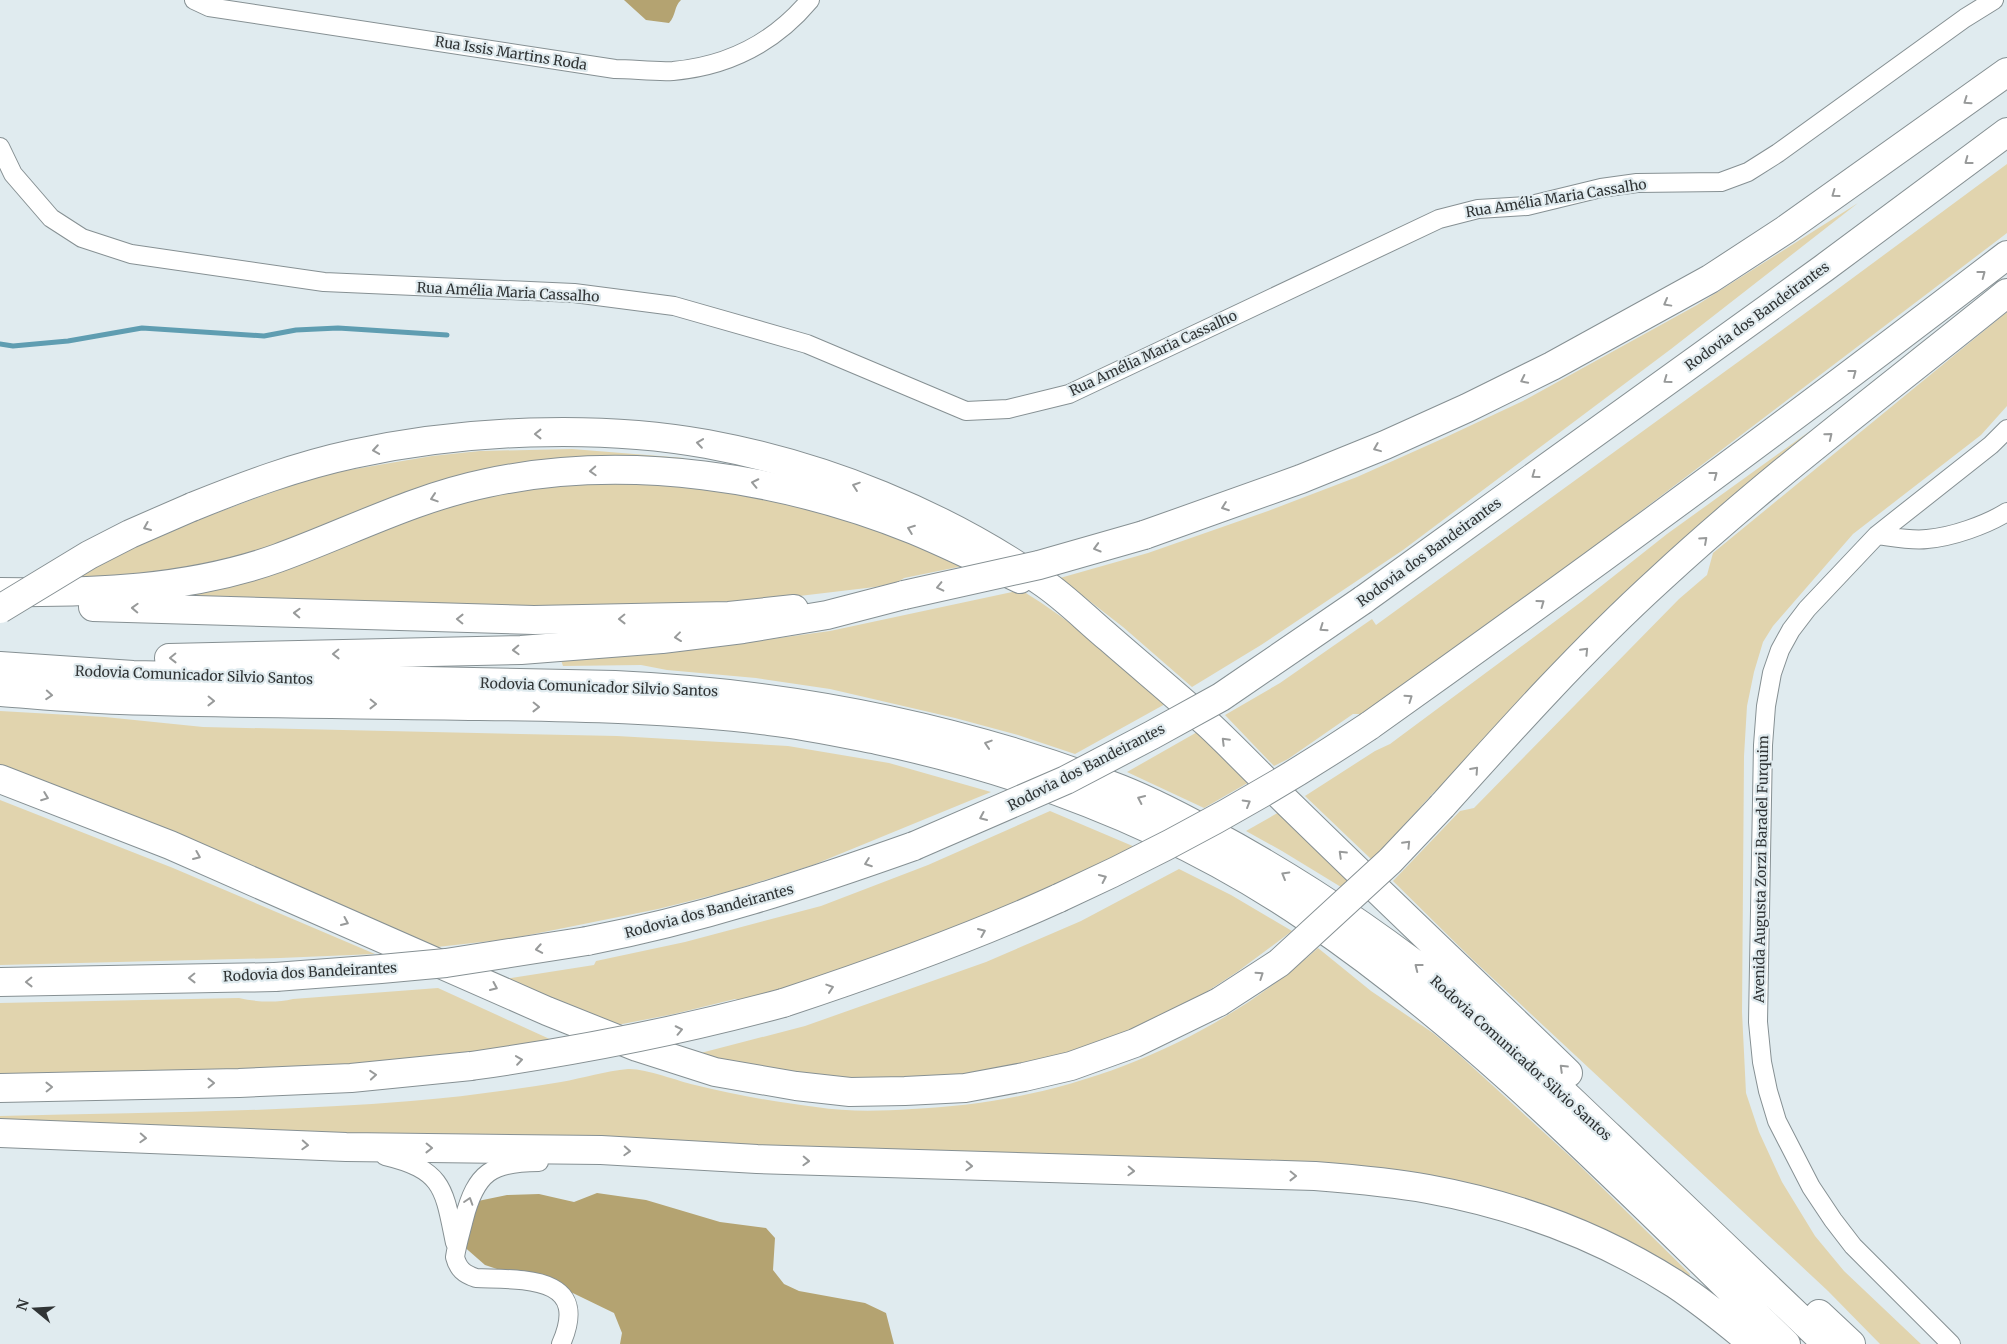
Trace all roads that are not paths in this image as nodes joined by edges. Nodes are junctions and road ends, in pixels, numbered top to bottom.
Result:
1 (194, 0) edge
2 (810, 0) edge
3 (1994, 0) edge
4 (2007, 72) edge
5 (2007, 132) edge
6 (0, 147) edge
7 (2007, 255) edge
8 (2007, 293) edge
9 (2007, 430) edge
10 (2007, 512) edge
11 (1877, 535) junction
12 (0, 592) edge
13 (901, 596) junction
14 (0, 600) edge
15 (0, 609) edge
16 (1106, 636) junction
17 (0, 655) edge
18 (0, 666) edge
19 (0, 692) edge
20 (0, 779) edge
21 (0, 982) edge
22 (0, 1088) edge
23 (0, 1133) edge
24 (346, 1147) junction
25 (601, 1150) junction
26 (456, 1248) junction
27 (561, 1344) edge
28 (1753, 1344) edge
29 (1786, 1344) edge
30 (1827, 1344) edge
31 (1851, 1344) edge
32 (1951, 1344) edge

1 - 2 street, Rua Issis Martins Roda
3 - 6 street, Rua Amélia Maria Cassalho
4 -> 13 highway, bridge
5 -> 21 highway, Rodovia dos Bandeirantes, bridge
22 -> 7 highway, bridge
20 -> 8 highway, bridge
9 - 11 street, Avenida Augusta Zorzi Baradel Furquim
10 - 11 street
11 - 32 street, Avenida Augusta Zorzi Baradel Furquim
16 -> 12 highway
13 -> 14 highway
13 -> 17 highway
16 -> 15 highway, bridge
31 -> 16 highway
30 -> 18 highway, Rodovia Comunicador Silvio Santos
19 -> 29 highway, Rodovia Comunicador Silvio Santos
23 -> 24 highway
24 -> 25 highway
24 - 26 street
26 -> 25 street
25 -> 28 highway
26 - 27 street

